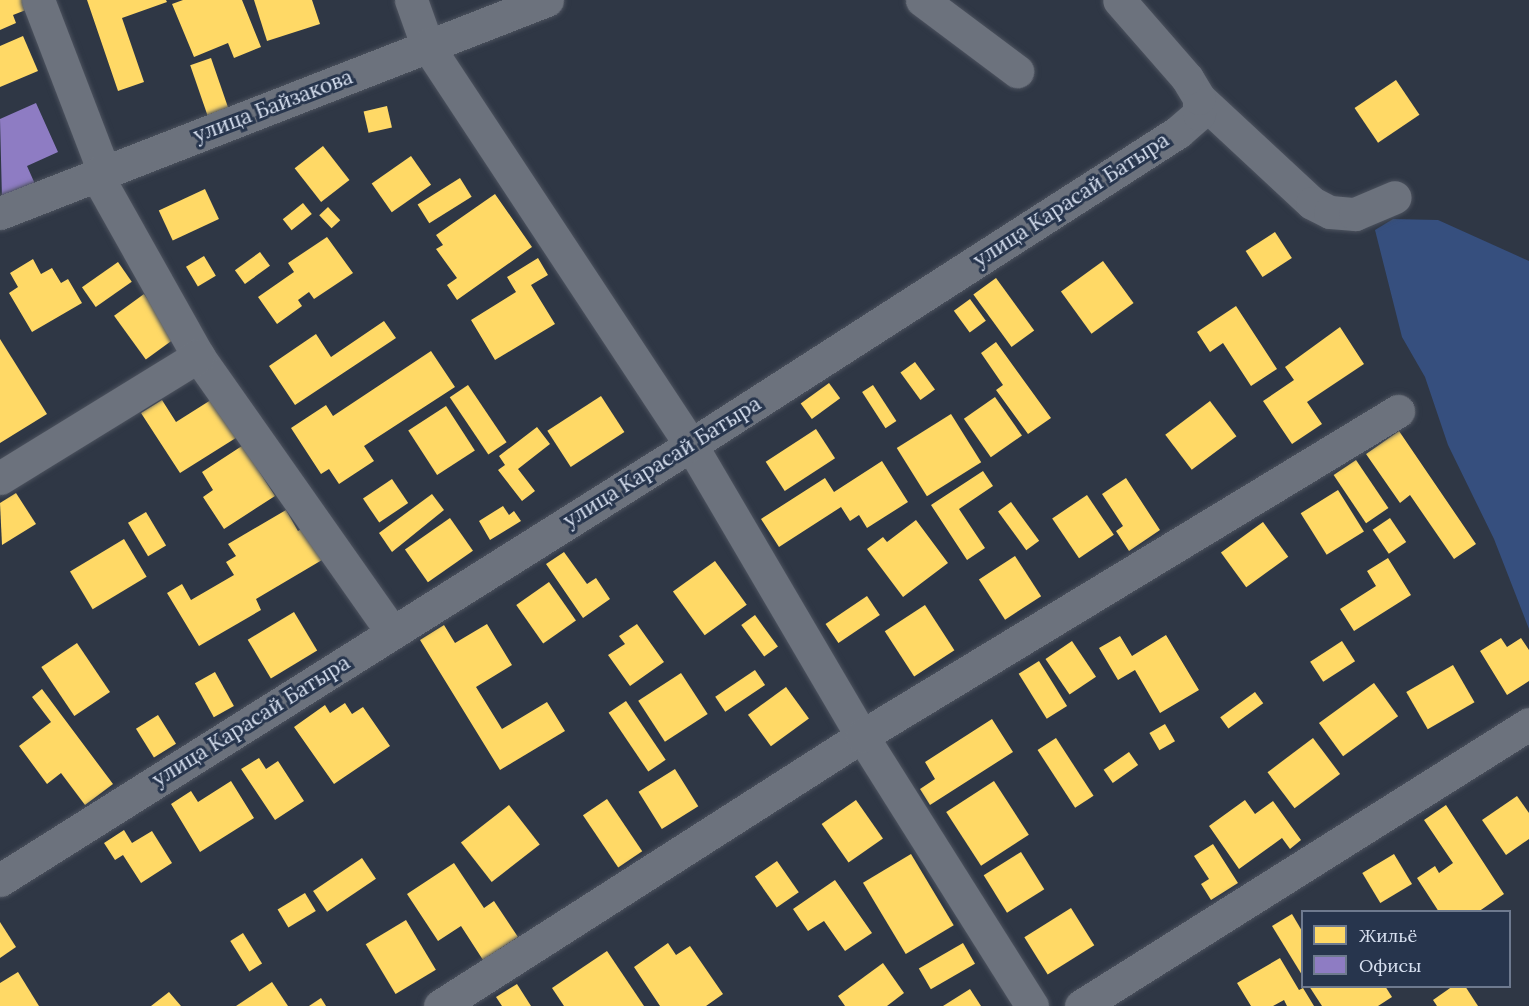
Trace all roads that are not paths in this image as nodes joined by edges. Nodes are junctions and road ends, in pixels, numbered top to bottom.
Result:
1 (38, 0) edge
2 (411, 0) edge
3 (547, 0) edge
4 (922, 0) edge
5 (1119, 0) edge
6 (427, 45) junction
7 (1017, 71) dead end
8 (1199, 98) junction
9 (100, 173) junction
10 (1395, 197) dead end
11 (0, 213) edge
12 (198, 356) junction
13 (1398, 411) dead end
14 (691, 445) junction
15 (0, 478) edge
16 (392, 632) junction
17 (1529, 724) edge
18 (862, 736) junction
19 (0, 880) edge
20 (440, 1006) edge
21 (1032, 1006) edge
22 (1081, 1006) edge

1 - 9 street
2 - 6 street
3 - 6 street, улица Байзакова
4 - 7 street
5 - 8 street
6 - 9 street, улица Байзакова
6 - 14 street
8 - 10 street
8 - 14 street, улица Карасай Батыра
9 - 11 street, улица Байзакова
9 - 12 street
12 - 15 street
12 - 16 street
13 - 18 street
14 - 16 street, улица Карасай Батыра
14 - 18 street
16 - 19 street, улица Карасай Батыра
17 - 22 street
18 - 20 street
18 - 21 street

